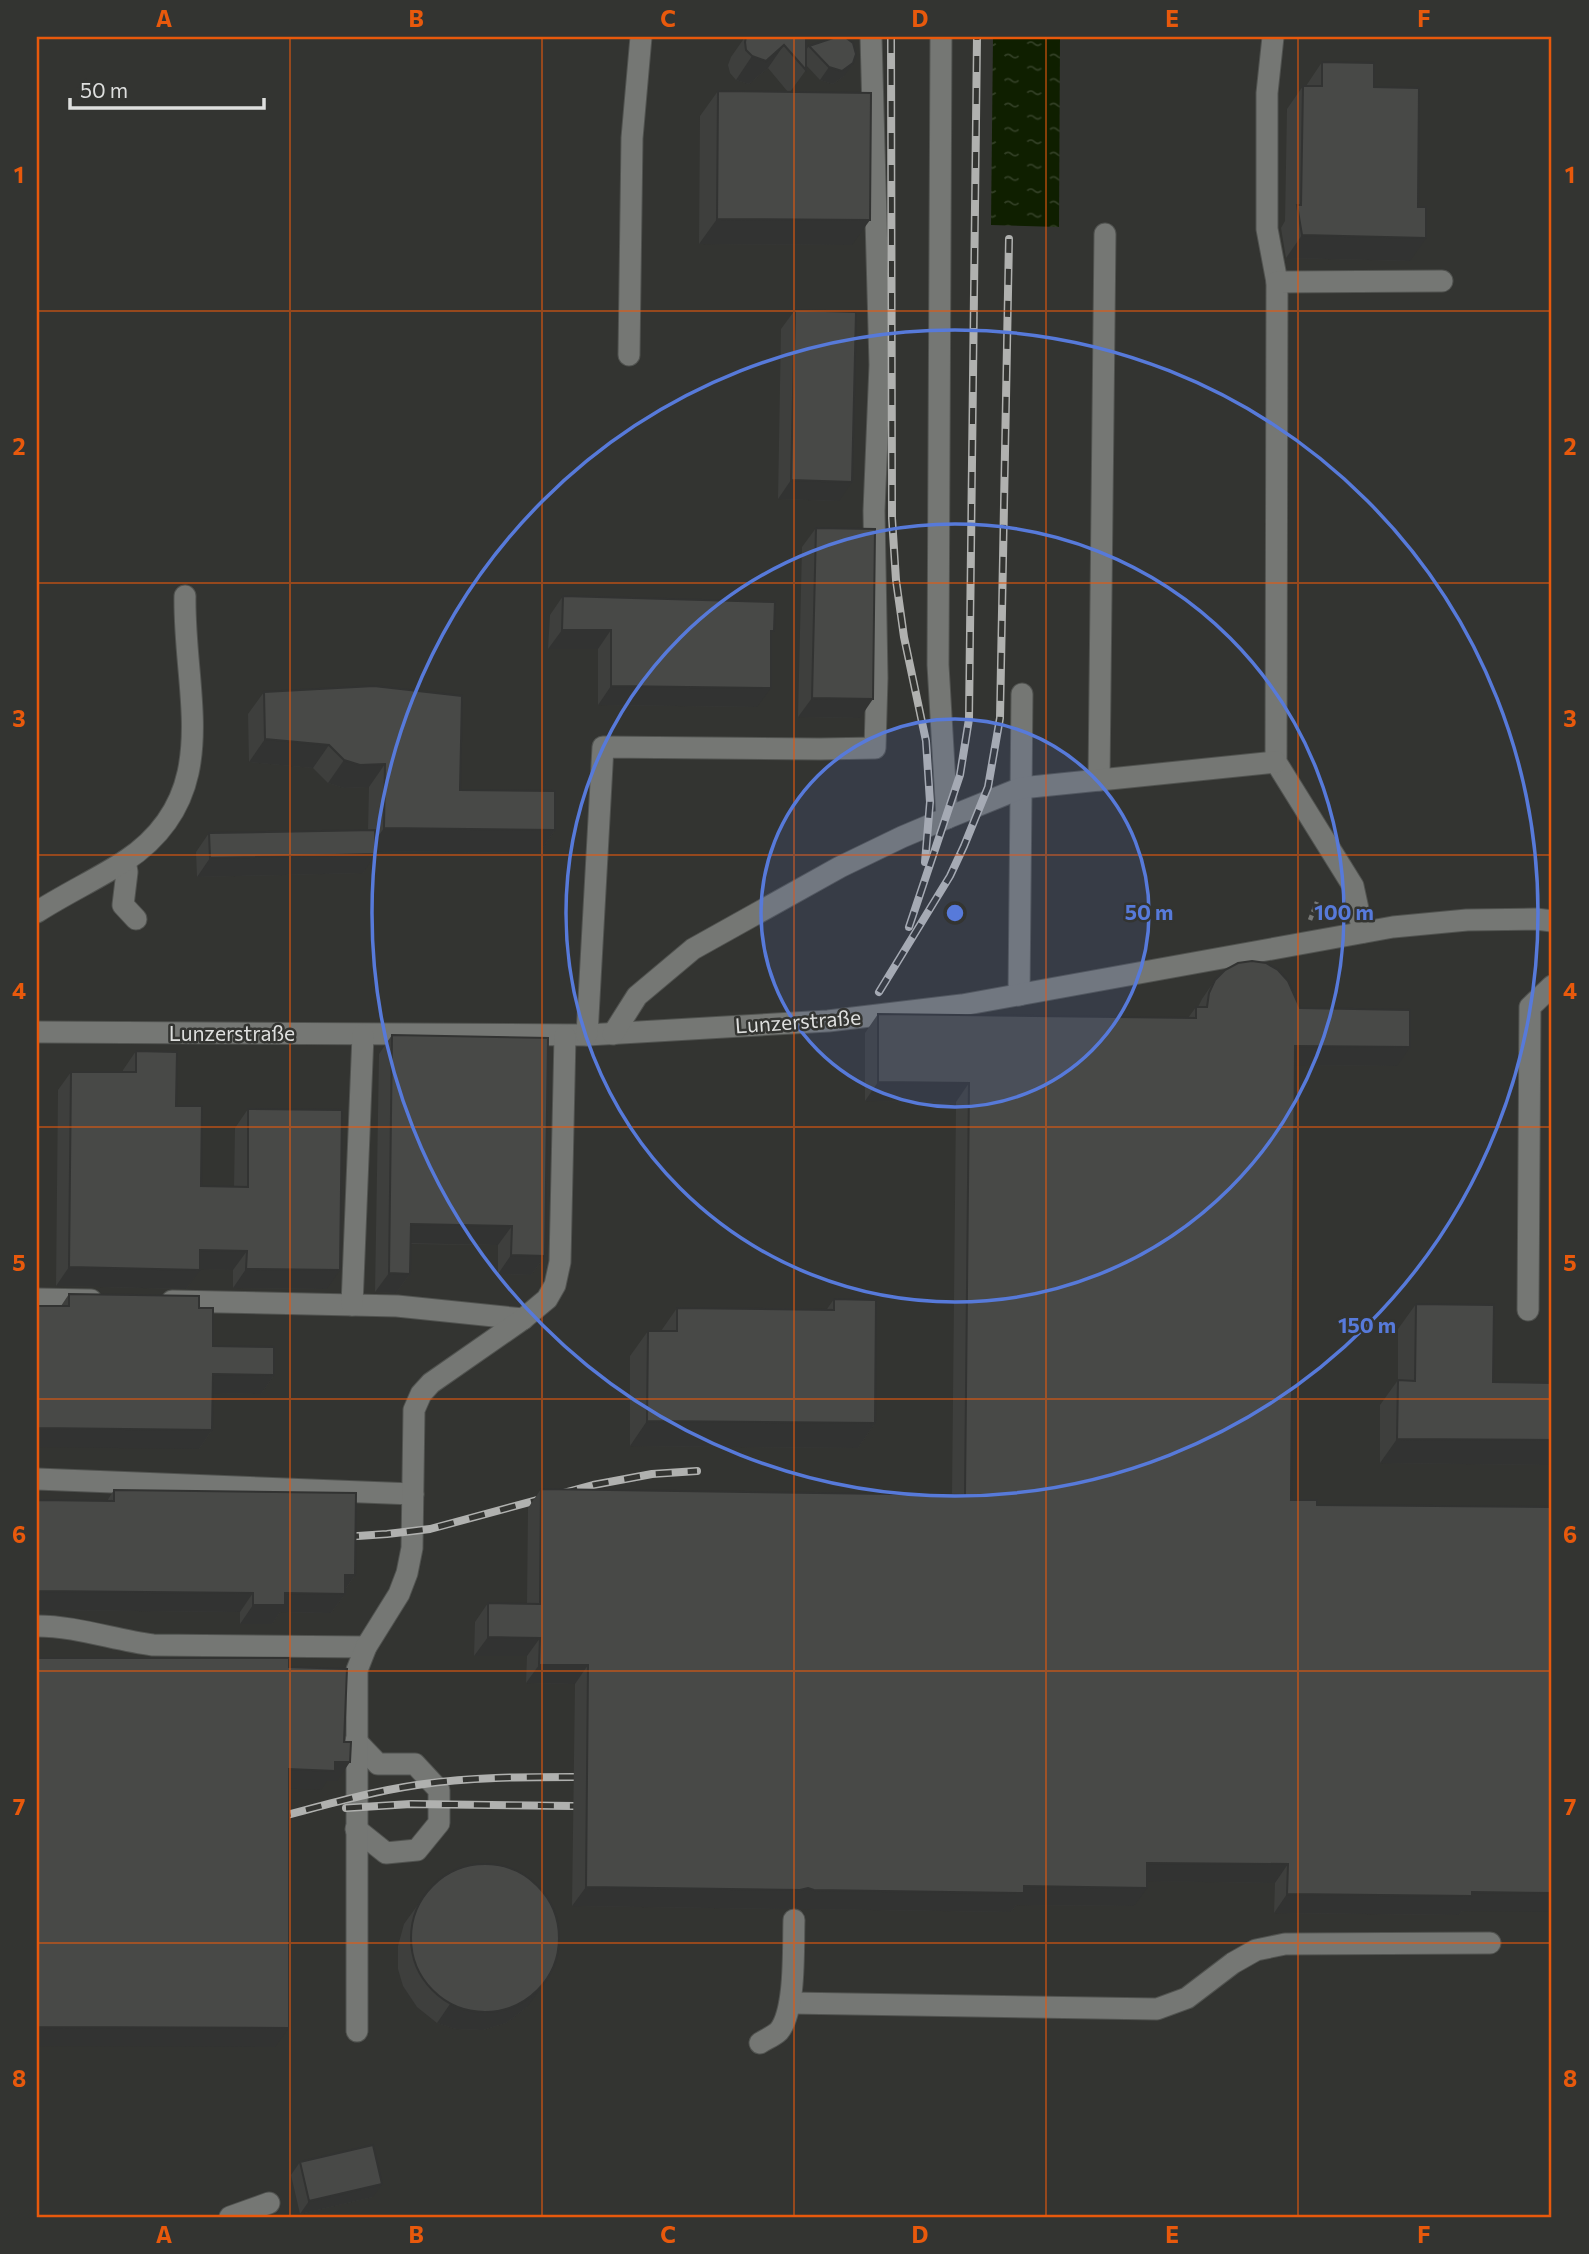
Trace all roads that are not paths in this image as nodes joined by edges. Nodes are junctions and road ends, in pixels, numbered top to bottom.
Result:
1 (641, 37) edge
2 (871, 37) edge
3 (941, 37) edge
4 (1273, 37) edge
5 (1105, 234) dead end
6 (1442, 281) dead end
7 (1277, 282) junction
8 (629, 355) dead end
9 (185, 596) dead end
10 (1022, 694) dead end
11 (1276, 762) junction
12 (1099, 780) junction
13 (1021, 788) junction
14 (947, 818) junction
15 (125, 860) junction
16 (37, 912) edge
17 (136, 919) dead end
18 (1552, 921) edge
19 (1363, 932) junction
20 (1552, 986) edge
21 (1019, 995) junction
22 (37, 1032) edge
23 (613, 1034) junction
24 (363, 1035) junction
25 (565, 1035) junction
26 (587, 1035) junction
27 (37, 1299) edge
28 (105, 1300) edge
29 (146, 1301) edge
30 (352, 1305) junction
31 (1528, 1310) dead end
32 (523, 1319) junction
33 (37, 1479) edge
34 (413, 1494) junction
35 (37, 1626) edge
36 (366, 1647) junction
37 (356, 1741) junction
38 (356, 1829) junction
39 (794, 1920) dead end
40 (1490, 1943) dead end
41 (790, 2003) junction
42 (358, 2031) dead end
43 (760, 2043) dead end
44 (269, 2203) dead end
45 (230, 2217) edge

1 - 8 street
2 - 26 street
3 - 14 street
4 - 7 street
5 - 12 street
6 - 7 street
7 - 11 street
9 - 15 street
10 - 13 street
11 - 12 street
11 - 19 street
12 - 13 street
13 - 14 street
13 - 21 street
14 - 23 street
15 - 16 street
15 - 17 street
18 - 19 street, Lunzerstraße
19 - 21 street, Lunzerstraße
20 - 31 street
21 - 23 street, Lunzerstraße
22 - 24 street, Lunzerstraße
23 - 26 street, Lunzerstraße
24 - 25 street, Lunzerstraße
24 - 30 street
25 - 26 street, Lunzerstraße
25 - 32 street
27 - 28 street
29 - 30 street
30 - 32 street
32 - 34 street
33 - 34 street
34 - 36 street
35 - 36 street
36 - 37 street
37 - 38 street
37 - 38 street
38 - 42 street
39 - 41 street
40 - 41 street
41 - 43 street
44 - 45 street

